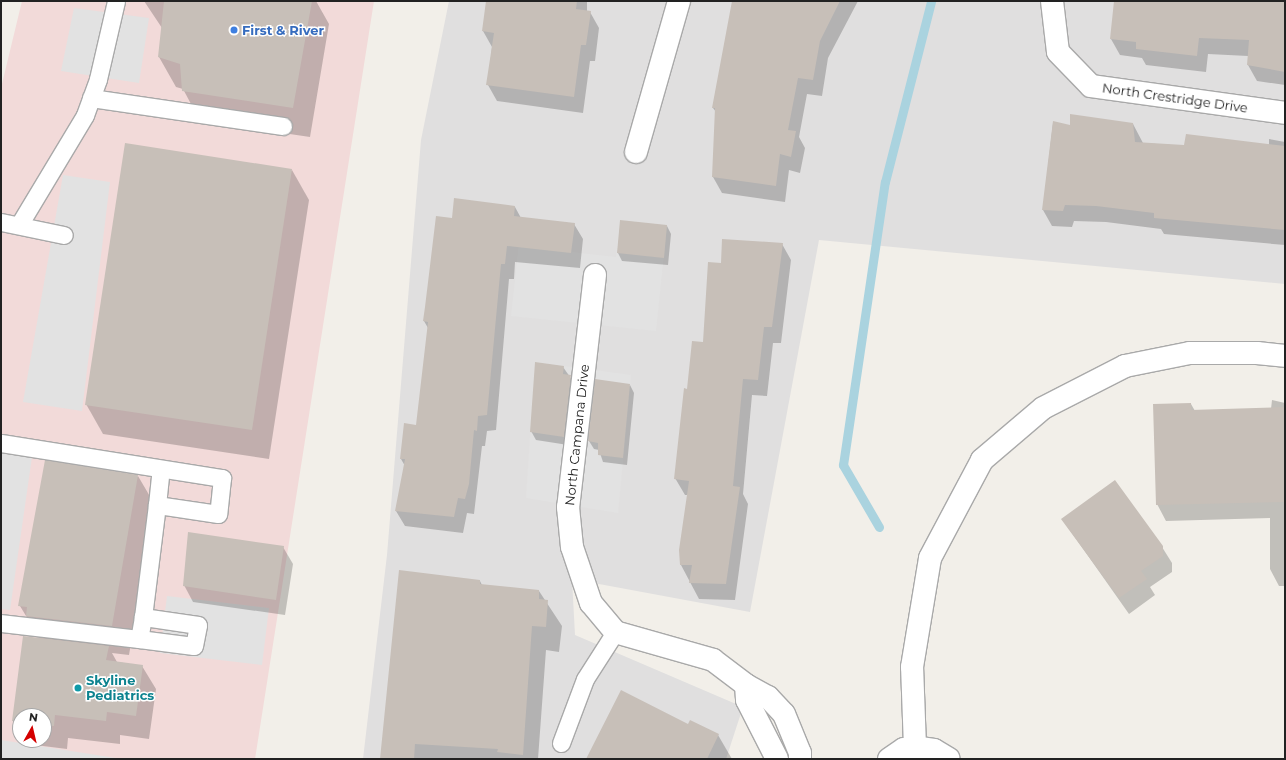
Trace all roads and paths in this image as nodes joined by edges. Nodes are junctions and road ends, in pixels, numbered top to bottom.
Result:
1 (116, 1) edge
2 (679, 1) edge
3 (1052, 1) edge
4 (91, 98) junction
5 (1285, 113) edge
6 (283, 126) dead end
7 (636, 152) dead end
8 (1, 222) edge
9 (19, 225) junction
10 (64, 235) dead end
11 (595, 275) dead end
12 (1285, 356) edge
13 (1, 443) edge
14 (161, 469) junction
15 (157, 505) junction
16 (142, 617) junction
17 (1, 623) edge
18 (615, 632) junction
19 (139, 639) junction
20 (746, 684) junction
21 (561, 743) dead end
22 (915, 747) junction
23 (777, 759) edge
24 (800, 759) edge
25 (889, 759) edge
26 (948, 759) edge

1 - 4 lane
2 - 7 street
3 - 5 street, North Crestridge Drive
4 - 6 lane
4 - 9 lane
8 - 9 lane
9 - 10 lane
11 - 18 street, North Campana Drive
12 - 22 street
13 - 14 lane
14 - 15 lane
14 - 15 lane
15 - 16 lane
16 - 19 lane
16 - 19 lane
17 - 19 lane
18 - 20 street
18 - 21 lane
20 - 23 street
20 - 24 street
22 - 25 street
22 - 26 street

